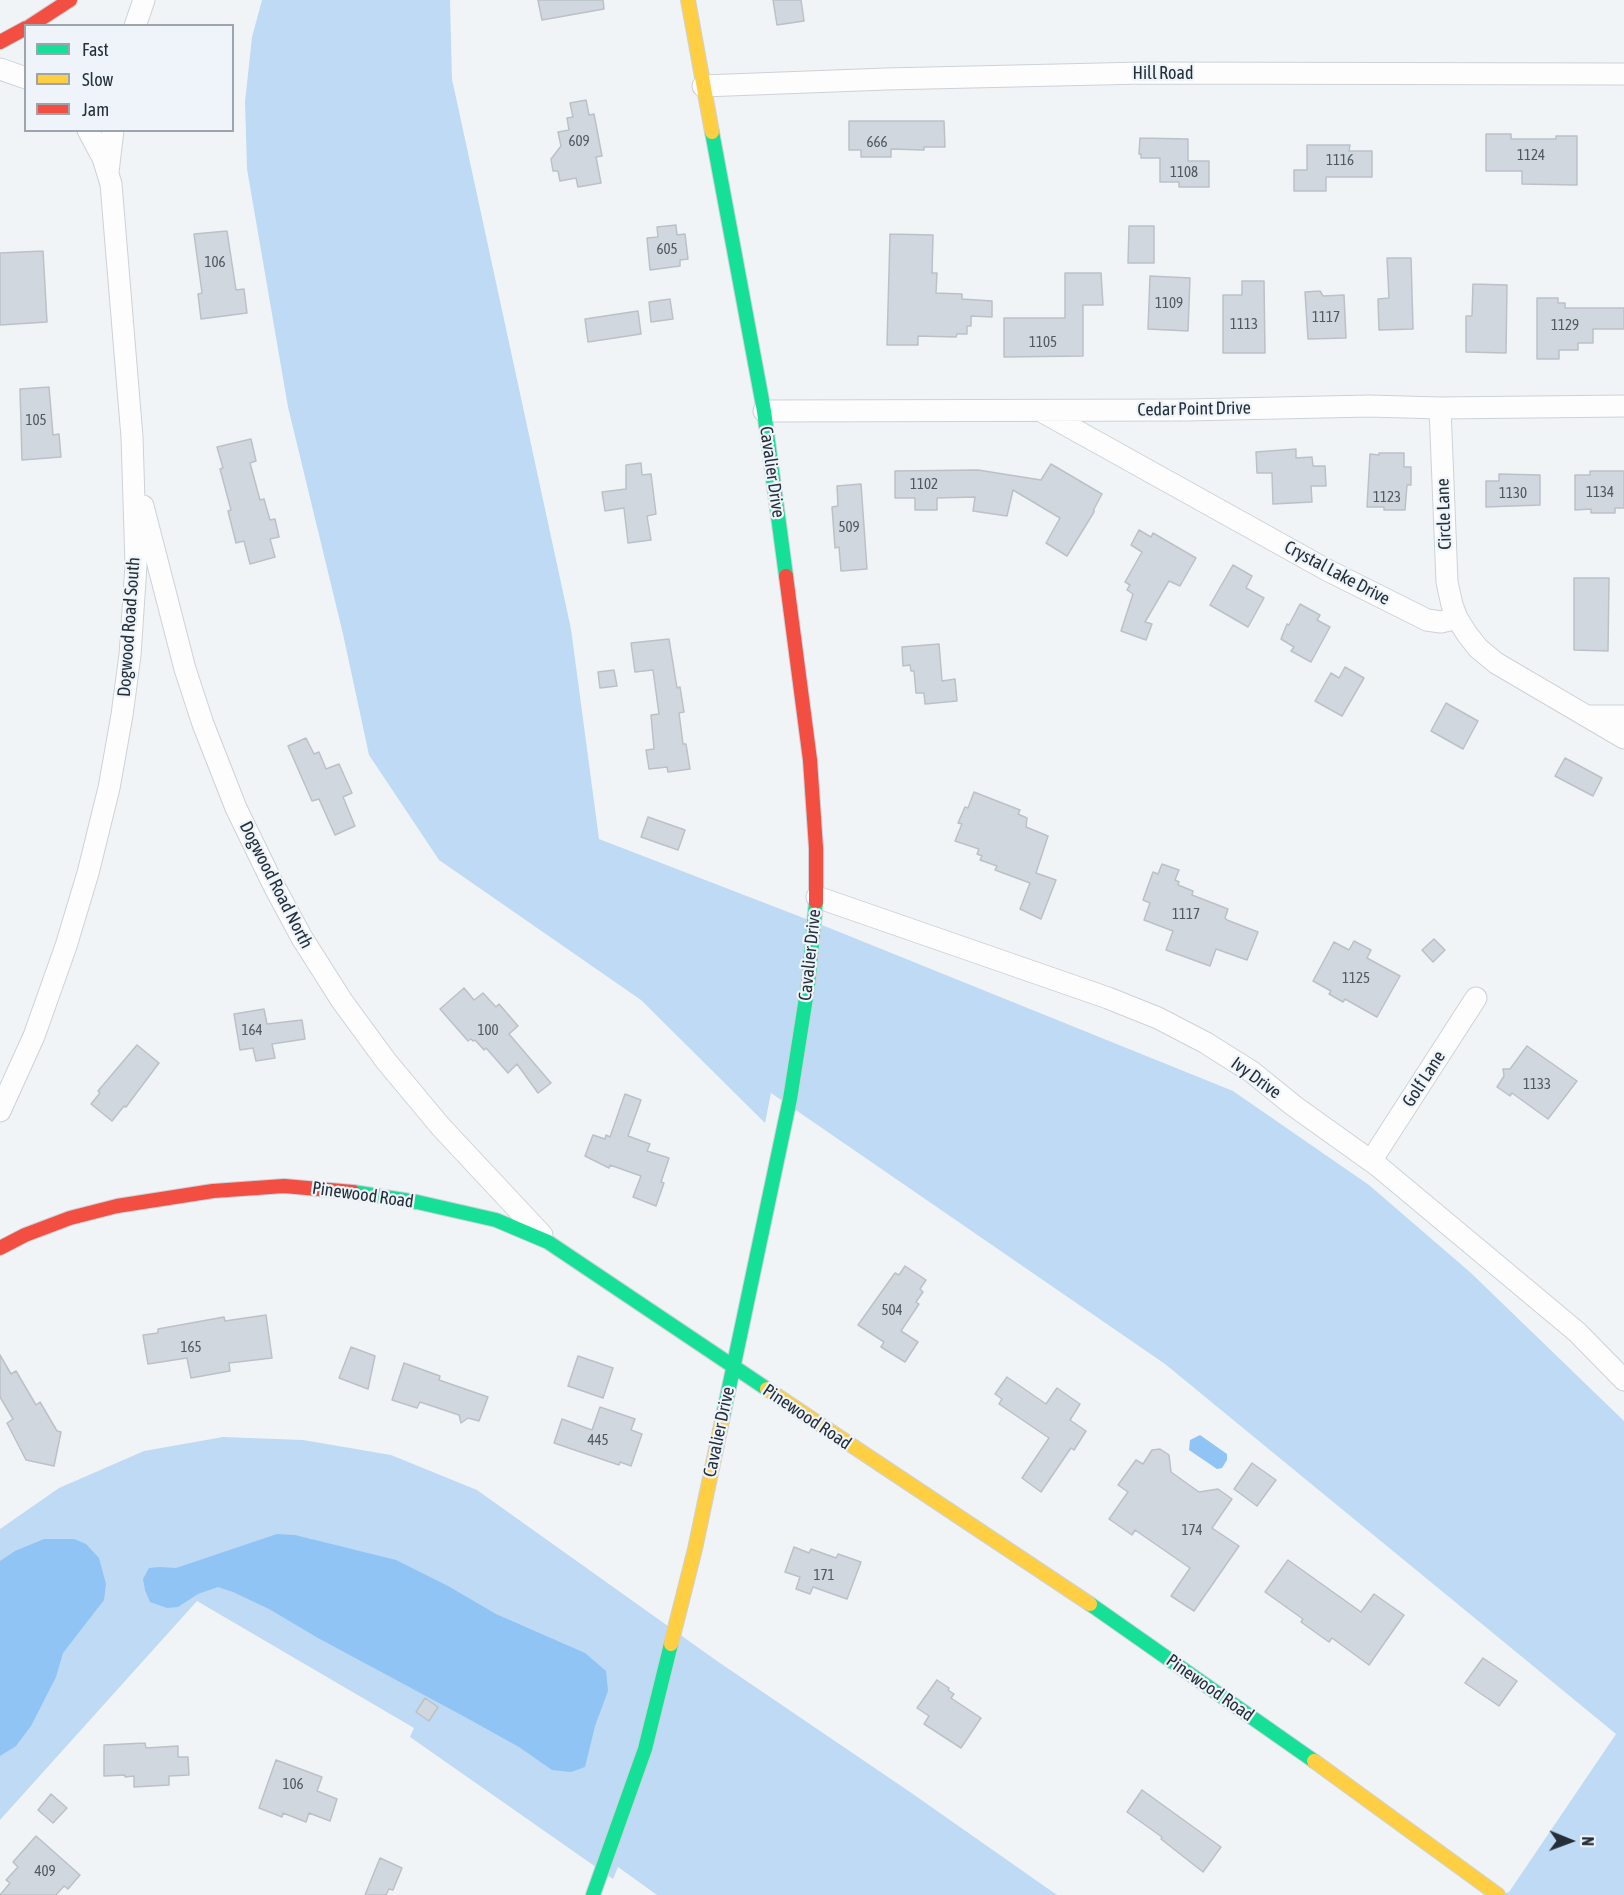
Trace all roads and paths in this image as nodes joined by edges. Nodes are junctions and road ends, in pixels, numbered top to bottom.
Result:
1 (70, 0) edge
2 (144, 0) edge
3 (688, 0) edge
4 (33, 24) edge
5 (136, 24) edge
6 (24, 29) edge
7 (0, 42) edge
8 (0, 69) edge
9 (1624, 74) edge
10 (24, 77) edge
11 (703, 86) junction
12 (88, 132) edge
13 (114, 132) edge
14 (108, 174) junction
15 (1624, 406) edge
16 (1440, 408) junction
17 (1038, 409) junction
18 (764, 411) junction
19 (132, 459) junction
20 (1457, 618) junction
21 (1586, 716) junction
22 (1624, 716) edge
23 (1624, 738) edge
24 (817, 897) junction
25 (1476, 998) dead end
26 (0, 1111) edge
27 (1371, 1161) junction
28 (548, 1242) junction
29 (0, 1248) edge
30 (733, 1367) junction
31 (1624, 1380) edge
32 (593, 1895) edge
33 (1498, 1895) edge

1 - 4 street
2 - 5 street
3 - 11 street, Cavalier Drive
6 - 7 street
8 - 10 street
9 - 11 street, Hill Road
11 - 18 street, Cavalier Drive
12 - 14 street, Dogwood Road South
13 - 14 street
14 - 19 street, Dogwood Road South
15 - 16 street, Cedar Point Drive
16 - 17 street, Cedar Point Drive
16 - 20 street, Circle Lane
17 - 18 street, Cedar Point Drive
17 - 20 street, Crystal Lake Drive
18 - 24 street, Cavalier Drive
19 - 26 street, Dogwood Road South
19 - 28 street, Dogwood Road North
20 - 21 street
21 - 22 street
21 - 23 street
24 - 27 street, Ivy Drive
24 - 30 street, Cavalier Drive
25 - 27 street, Golf Lane
27 - 31 street, Ivy Drive
28 - 29 street, Pinewood Road
28 - 30 street, Pinewood Road
30 - 32 street, Cavalier Drive
30 - 33 street, Pinewood Road

